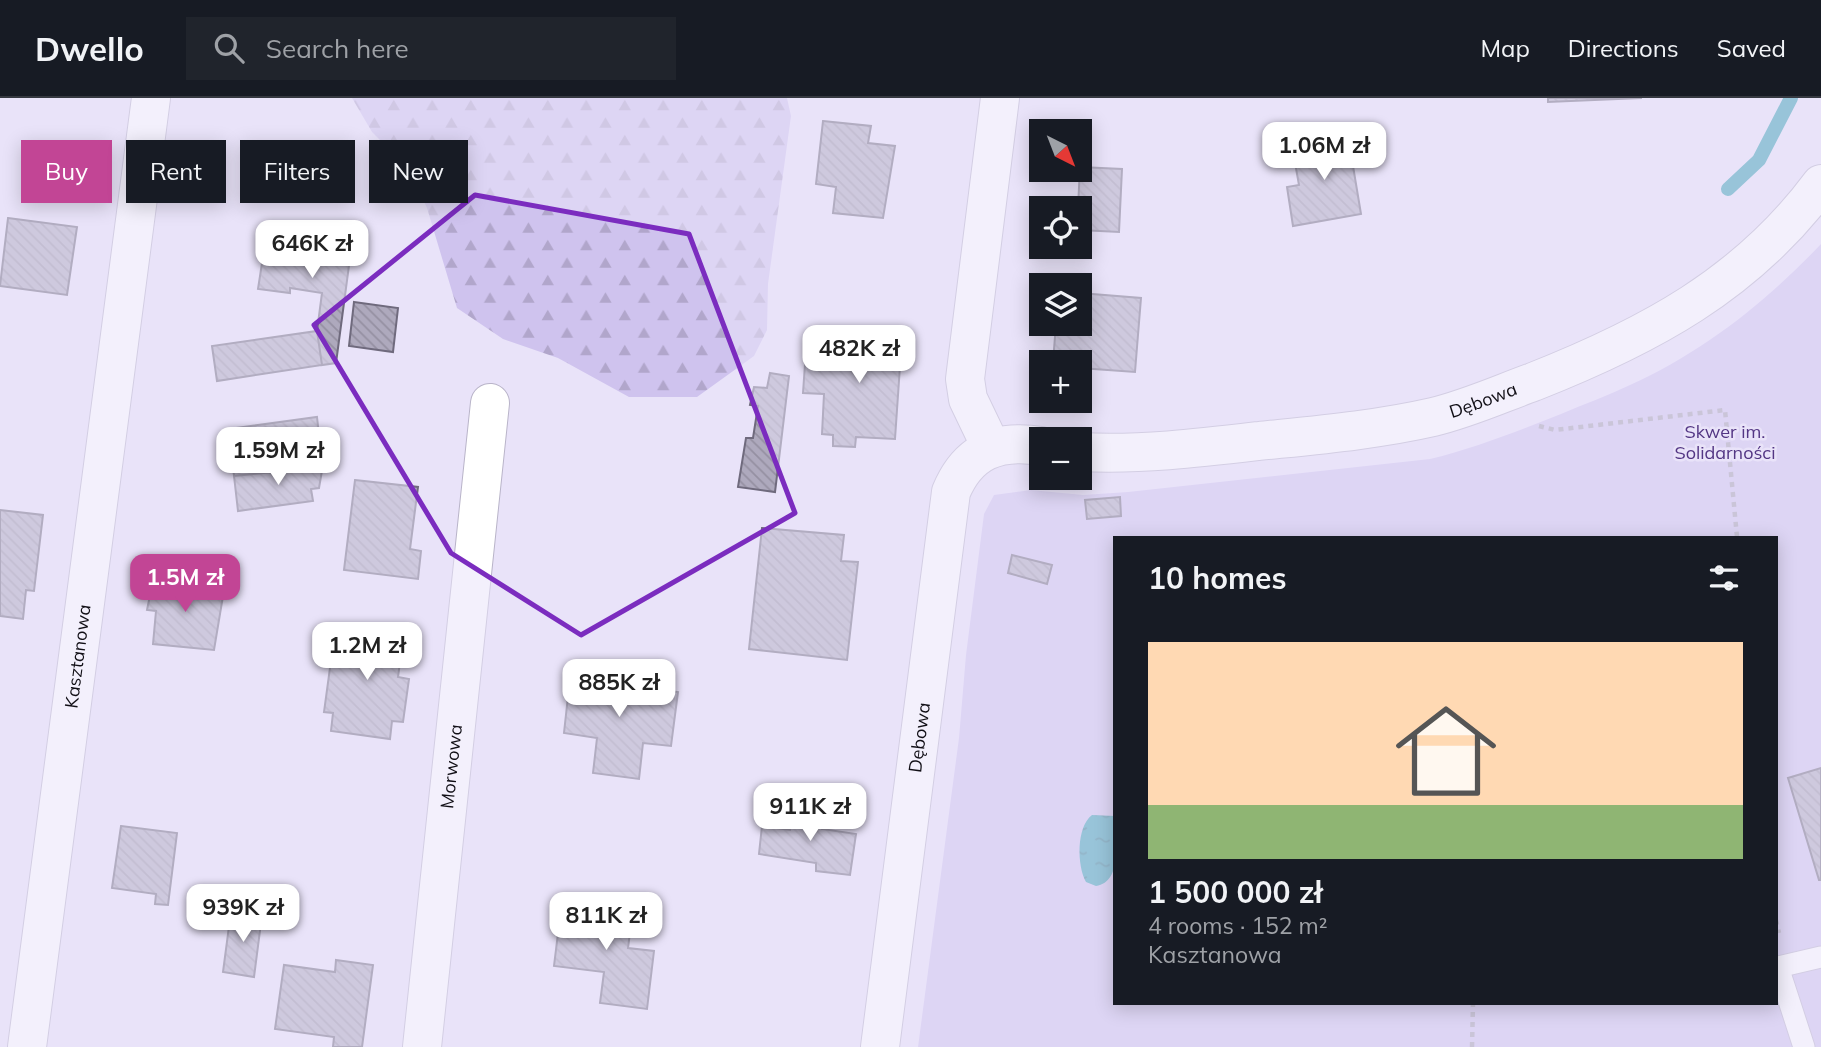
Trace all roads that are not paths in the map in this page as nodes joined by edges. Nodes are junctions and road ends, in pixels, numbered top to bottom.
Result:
1 (151, 98) edge
2 (1000, 98) edge
3 (1821, 184) edge
4 (489, 403) dead end
5 (1029, 444) edge
6 (991, 447) junction
7 (1092, 453) edge
8 (1821, 957) edge
9 (1778, 967) edge
10 (1778, 970) edge
11 (27, 1047) edge
12 (422, 1047) edge
13 (880, 1047) edge
14 (1804, 1047) edge

1 - 11 street, Kasztanowa
2 - 6 street
3 - 7 street, Dębowa
4 - 12 street, Morwowa
5 - 6 street
6 - 13 street, Dębowa
8 - 9 lane
10 - 14 lane

